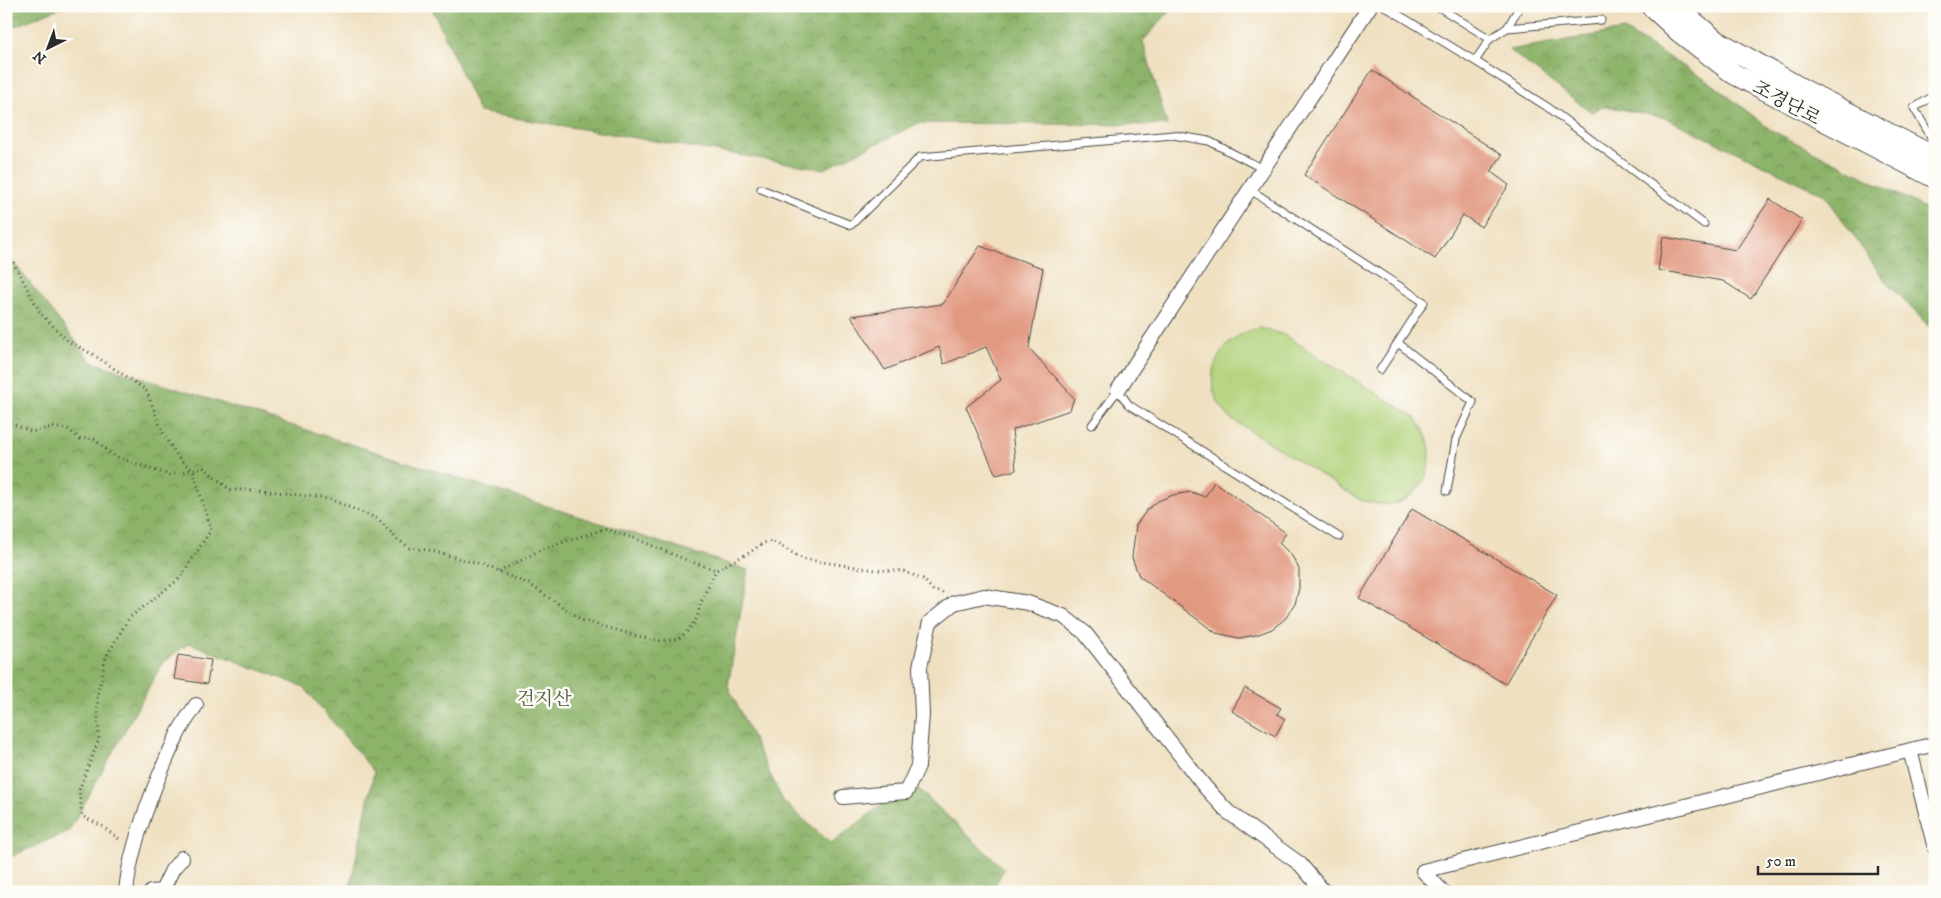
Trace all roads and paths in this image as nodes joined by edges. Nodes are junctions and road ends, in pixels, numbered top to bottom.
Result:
1 (12, 6) edge
2 (1370, 6) edge
3 (1384, 6) edge
4 (1438, 6) edge
5 (1520, 6) edge
6 (1651, 6) edge
7 (1675, 6) edge
8 (6, 11) edge
9 (1601, 20) dead end
10 (1507, 28) junction
11 (1490, 39) junction
12 (1475, 61) junction
13 (1935, 95) edge
14 (1935, 138) edge
15 (1935, 157) edge
16 (1263, 169) junction
17 (1935, 178) edge
18 (760, 189) dead end
19 (1249, 189) junction
20 (1704, 224) dead end
21 (6, 249) edge
22 (1398, 343) junction
23 (1380, 370) dead end
24 (1118, 390) junction
25 (6, 421) edge
26 (1092, 425) dead end
27 (193, 470) junction
28 (1447, 491) dead end
29 (1339, 537) dead end
30 (716, 570) junction
31 (499, 572) junction
32 (965, 601) junction
33 (196, 705) dead end
34 (1935, 744) edge
35 (1910, 750) junction
36 (843, 797) dead end
37 (1935, 848) edge
38 (182, 858) dead end
39 (130, 865) junction
40 (126, 892) edge
41 (152, 892) edge
42 (1324, 892) edge
43 (1442, 892) edge

1 - 8 path
2 - 16 street
3 - 12 lane
4 - 11 lane
5 - 10 lane
6 - 17 street, 조경단로
7 - 15 street, 조경단로
9 - 10 lane
10 - 11 lane
11 - 12 lane
12 - 20 lane
13 - 14 lane
16 - 18 lane
16 - 19 street
19 - 22 lane
19 - 24 street
21 - 27 path
22 - 23 lane
22 - 28 lane
24 - 26 lane
24 - 29 lane
25 - 27 path
27 - 31 path
27 - 39 path
30 - 31 path
30 - 31 path
30 - 32 path
32 - 36 street
32 - 42 street
33 - 39 street
34 - 35 street
35 - 37 street
35 - 43 street
38 - 41 street
39 - 40 street

